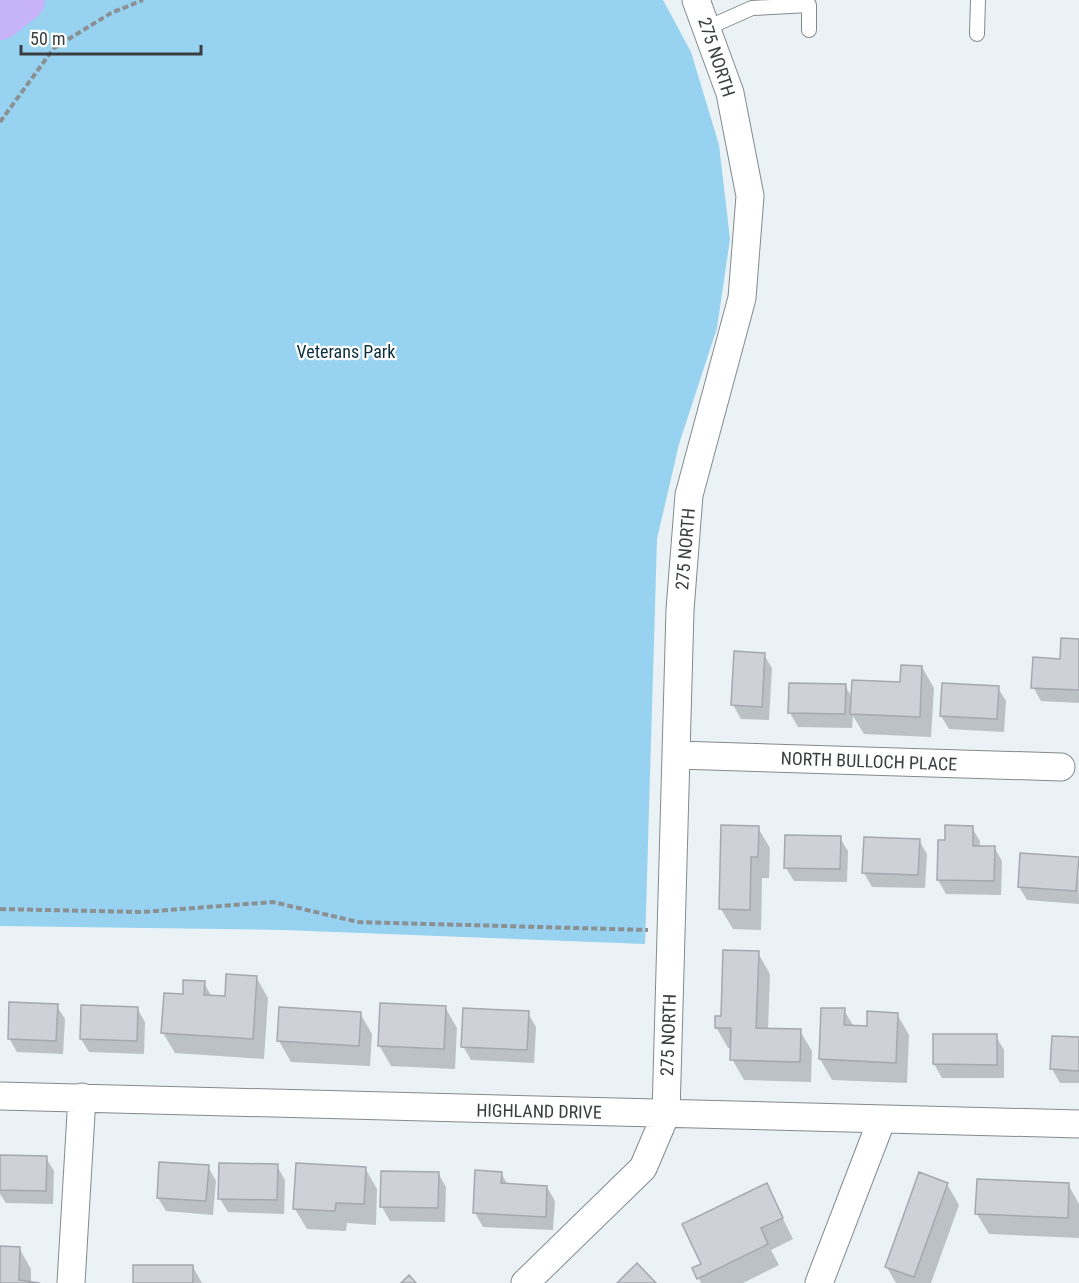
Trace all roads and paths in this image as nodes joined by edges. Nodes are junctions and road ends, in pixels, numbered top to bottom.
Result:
1 (143, 0) edge
2 (696, 0) edge
3 (978, 0) edge
4 (809, 3) edge
5 (707, 28) junction
6 (809, 30) dead end
7 (977, 34) dead end
8 (0, 122) edge
9 (677, 755) junction
10 (1061, 767) dead end
11 (0, 909) edge
12 (671, 931) junction
13 (0, 1096) edge
14 (82, 1097) junction
15 (666, 1114) junction
16 (882, 1119) junction
17 (1079, 1124) edge
18 (71, 1283) edge
19 (525, 1283) edge
20 (819, 1283) edge

1 - 8 path
2 - 5 street, 275 NORTH
3 - 7 lane
4 - 5 lane
4 - 6 lane
5 - 9 street, 275 NORTH
9 - 10 street, NORTH BULLOCH PLACE
9 - 12 street, 275 NORTH
11 - 12 path
12 - 15 street, 275 NORTH
13 - 14 street, HIGHLAND DRIVE
14 - 15 street, HIGHLAND DRIVE
14 - 18 street
15 - 16 street, HIGHLAND DRIVE
15 - 19 street
16 - 17 street, HIGHLAND DRIVE
16 - 20 street

